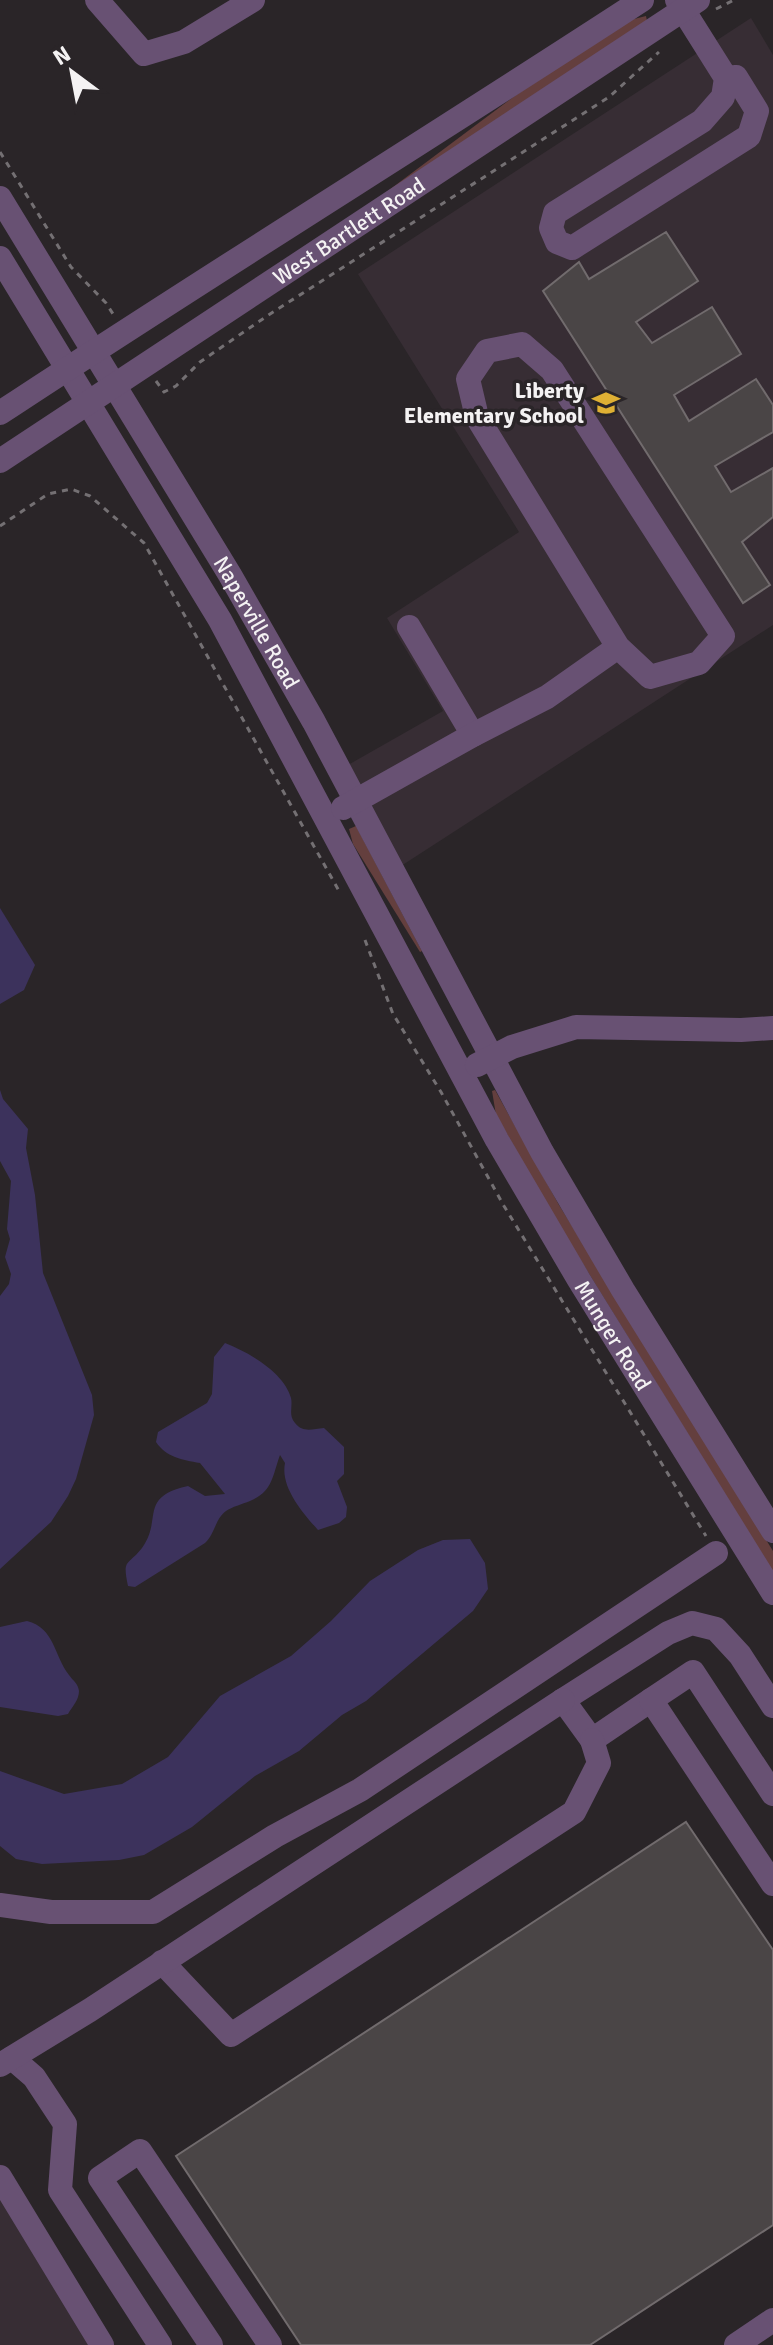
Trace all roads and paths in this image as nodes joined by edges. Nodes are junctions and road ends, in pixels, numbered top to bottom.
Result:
1 (97, 0) edge
2 (253, 0) edge
3 (642, 0) edge
4 (734, 0) edge
5 (687, 8) edge
6 (668, 44) dead end
7 (726, 78) junction
8 (0, 152) edge
9 (0, 198) edge
10 (0, 258) edge
11 (109, 308) dead end
12 (95, 351) junction
13 (68, 368) junction
14 (116, 386) junction
15 (164, 392) dead end
16 (89, 404) junction
17 (0, 413) edge
18 (0, 461) edge
19 (0, 526) edge
20 (409, 627) dead end
21 (618, 647) junction
22 (473, 735) junction
23 (355, 801) junction
24 (326, 817) junction
25 (340, 891) dead end
26 (364, 935) dead end
27 (773, 1028) edge
28 (490, 1058) junction
29 (461, 1073) junction
30 (773, 1531) edge
31 (716, 1553) joint
32 (773, 1593) edge
33 (563, 1700) junction
34 (651, 1700) junction
35 (773, 1706) edge
36 (592, 1740) junction
37 (773, 1794) edge
38 (773, 1884) edge
39 (0, 1905) edge
40 (162, 1962) junction
41 (6, 2062) edge
42 (0, 2177) edge
43 (120, 2207) junction
44 (86, 2229) junction
45 (773, 2320) edge
46 (102, 2345) edge
47 (160, 2345) edge
48 (211, 2345) edge
49 (270, 2345) edge
50 (736, 2345) edge

1 - 2 street
3 - 12 street, West Bartlett Road
4 - 5 path
5 - 7 street
5 - 14 street, West Bartlett Road
6 - 15 path
7 - 7 street
8 - 11 path
9 - 12 street, Naperville Road
10 - 13 street, Naperville Road
12 - 13 street, West Bartlett Road
12 - 14 street, Naperville Road
13 - 16 street, Naperville Road
13 - 17 street, West Bartlett Road
14 - 16 street, West Bartlett Road
14 - 23 street, Naperville Road
16 - 18 street, West Bartlett Road
16 - 24 street, Naperville Road
19 - 25 path
20 - 22 street
21 - 21 street
21 - 22 street
22 - 23 street
23 - 24 street
23 - 28 street, Naperville Road
24 - 29 street, Naperville Road
26 - 31 path
27 - 28 street
28 - 29 street
28 - 30 street, Munger Road
29 - 32 street, Munger Road
31 - 39 street
33 - 35 street
33 - 36 street
33 - 40 street
34 - 36 street
34 - 37 street
34 - 38 street
36 - 40 street
40 - 41 street
41 - 44 street
42 - 46 street
43 - 44 street
43 - 48 street
43 - 49 street
44 - 47 street
45 - 50 street

